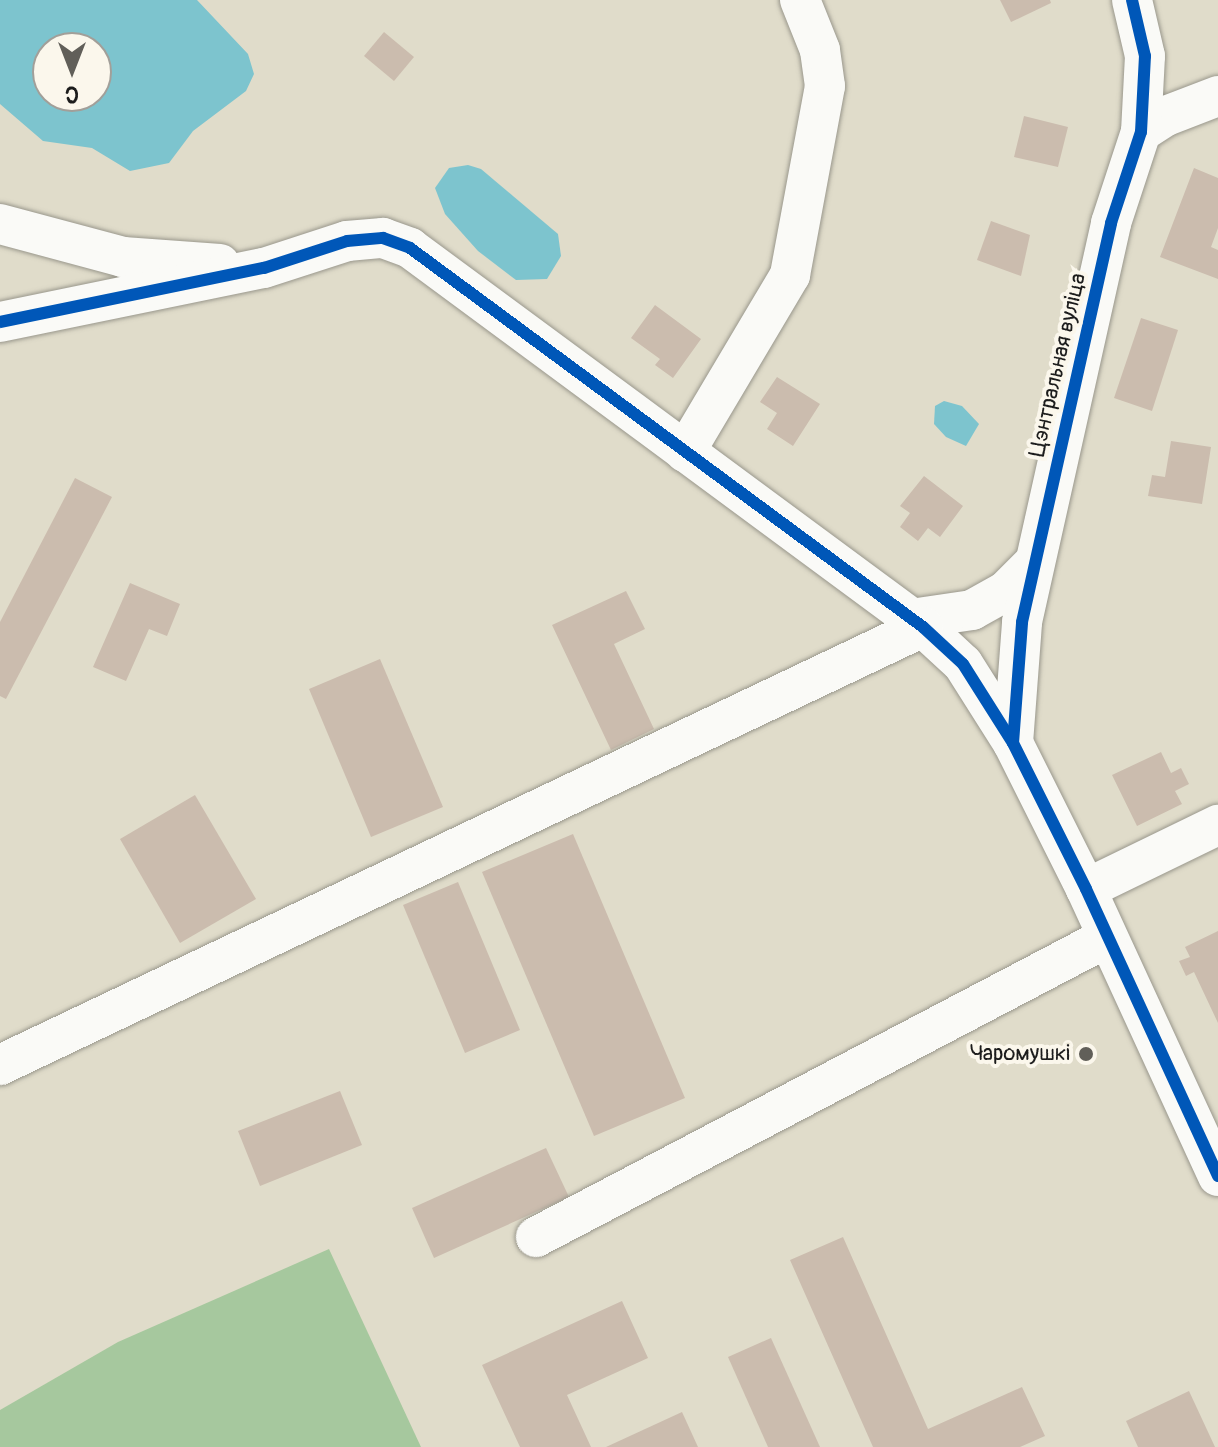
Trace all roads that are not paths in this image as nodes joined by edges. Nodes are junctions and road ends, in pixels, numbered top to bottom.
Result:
1 (800, 0) edge
2 (1132, 0) edge
3 (1218, 96) edge
4 (1141, 132) junction
5 (0, 224) edge
6 (264, 268) junction
7 (0, 322) edge
8 (685, 452) junction
9 (1034, 563) junction
10 (917, 623) junction
11 (1013, 743) junction
12 (1218, 825) edge
13 (1086, 889) junction
14 (1106, 938) junction
15 (0, 1065) edge
16 (1218, 1176) edge
17 (536, 1237) dead end

1 - 8 street
2 - 4 street, Цэнтральная вуліца
3 - 4 street
4 - 9 street, Цэнтральная вуліца
5 - 6 street
6 - 7 street, Цэнтральная вуліца
6 - 8 street, Цэнтральная вуліца
8 - 10 street, Цэнтральная вуліца
9 - 10 street
9 - 11 street, Цэнтральная вуліца
10 - 11 street, Цэнтральная вуліца
10 - 15 street
11 - 13 street, Цэнтральная вуліца
12 - 13 street
13 - 14 street, Цэнтральная вуліца
14 - 16 street, Цэнтральная вуліца
14 - 17 street

